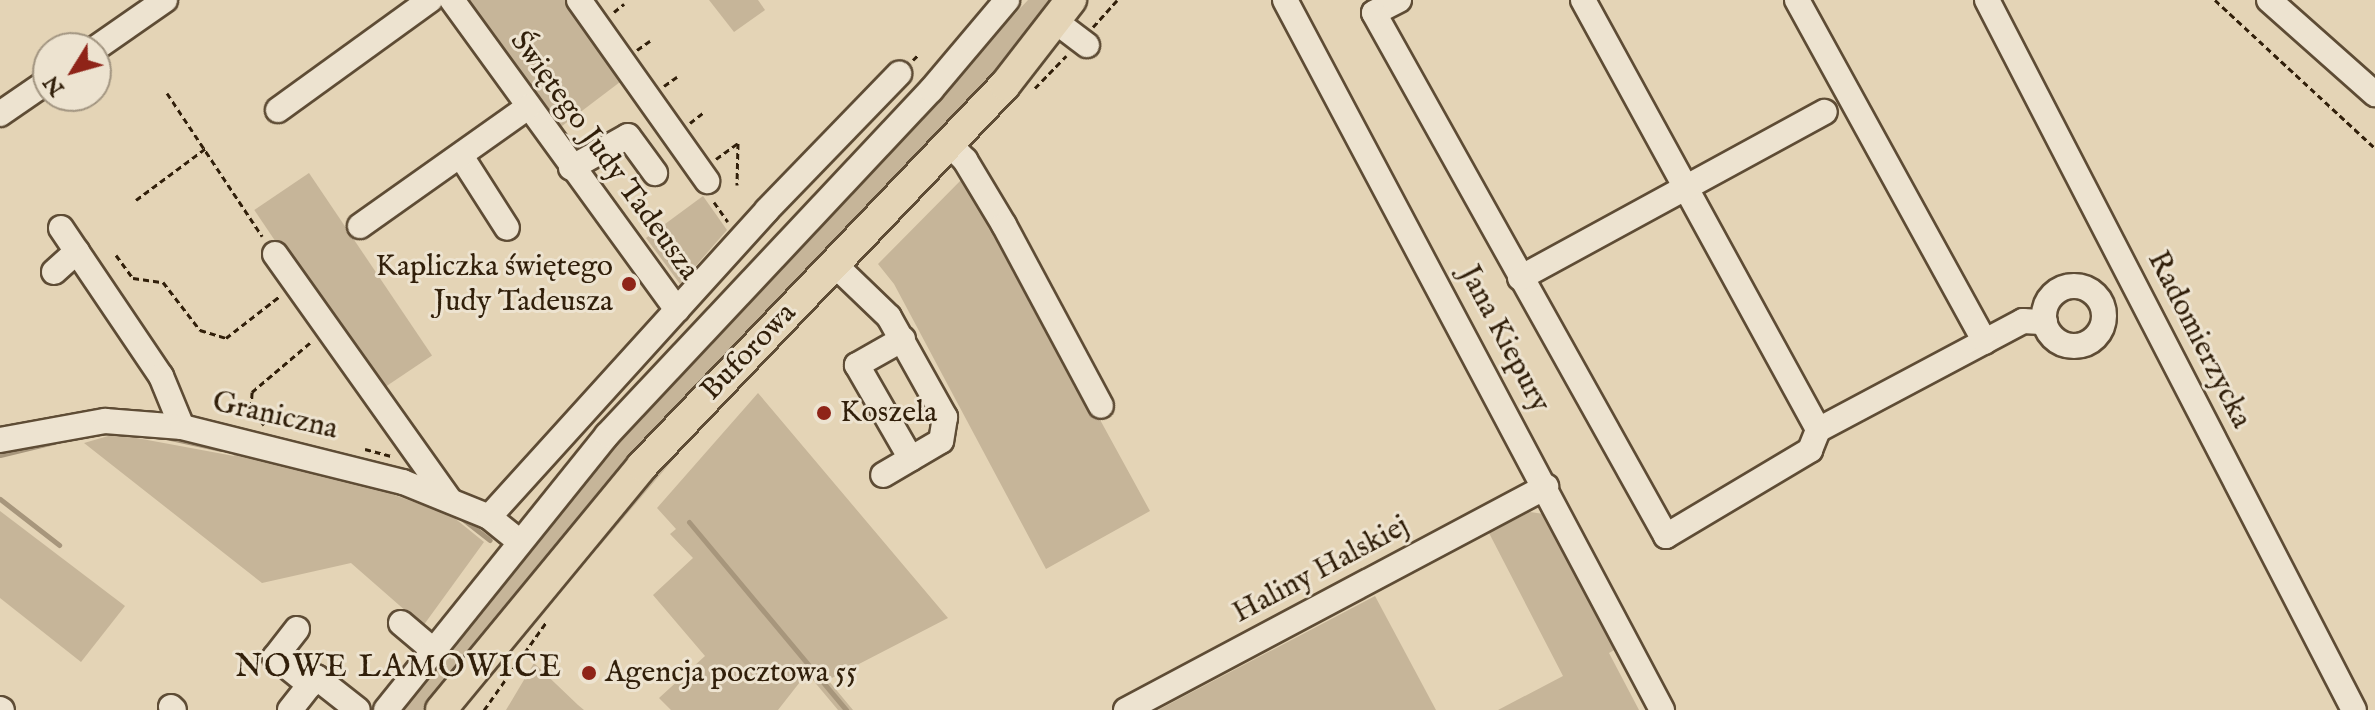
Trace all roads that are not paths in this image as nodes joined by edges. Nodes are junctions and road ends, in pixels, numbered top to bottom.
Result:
1 (165, 0) edge
2 (430, 0) edge
3 (452, 0) edge
4 (579, 0) edge
5 (1007, 0) edge
6 (1285, 0) edge
7 (1399, 0) edge
8 (1583, 0) edge
9 (1797, 0) edge
10 (1987, 0) edge
11 (2269, 0) edge
12 (1066, 6) edge
13 (112, 37) edge
14 (1087, 45) dead end
15 (899, 74) dead end
16 (32, 92) edge
17 (2375, 94) edge
18 (528, 107) junction
19 (278, 110) dead end
20 (1825, 112) dead end
21 (0, 114) edge
22 (949, 144) junction
23 (461, 156) junction
24 (571, 168) junction
25 (655, 173) dead end
26 (703, 176) road end
27 (1687, 185) junction
28 (360, 226) dead end
29 (61, 228) dead end
30 (507, 228) dead end
31 (77, 251) junction
32 (275, 254) road end
33 (834, 264) junction
34 (54, 272) dead end
35 (1520, 278) junction
36 (2144, 303) junction
37 (677, 310) junction
38 (2104, 318) junction
39 (2045, 322) junction
40 (903, 339) junction
41 (1985, 342) junction
42 (1101, 406) dead end
43 (182, 427) junction
44 (1818, 430) junction
45 (0, 440) edge
46 (911, 459) junction
47 (883, 475) dead end
48 (1546, 487) junction
49 (449, 499) junction
50 (489, 517) junction
51 (519, 541) junction
52 (401, 623) dead end
53 (297, 629) dead end
54 (433, 650) junction
55 (310, 685) junction
56 (290, 710) edge
57 (358, 710) edge
58 (386, 710) edge
59 (441, 710) edge
60 (1126, 710) edge
61 (1662, 710) edge
62 (2354, 710) edge

1 - 13 street
2 - 19 street
3 - 18 street, Świętego Judy Tadeusza
4 - 26 street
5 - 51 street, Buforowa
6 - 48 street, Jana Kiepury
7 - 35 street
8 - 27 street
9 - 41 street
10 - 36 street, Radomierzycka
11 - 17 street
12 - 14 street
12 - 22 main road, Buforowa
15 - 37 street
16 - 21 street
18 - 23 street
18 - 24 street, Świętego Judy Tadeusza
20 - 27 street
22 - 33 main road, Buforowa
22 - 42 street
23 - 28 street
23 - 30 street
24 - 25 street
24 - 37 street, Świętego Judy Tadeusza
27 - 35 street
27 - 44 street
29 - 31 street
31 - 34 street
31 - 43 street
32 - 49 street
33 - 40 street
33 - 59 main road, Buforowa
35 - 44 street
36 - 38 street
36 - 62 street, Radomierzycka
37 - 50 street
38 - 39 street
38 - 39 street
39 - 41 street
40 - 46 street
40 - 46 street
41 - 44 street
43 - 45 street, Graniczna
43 - 49 street, Graniczna
46 - 47 street
48 - 60 street, Haliny Halskiej
48 - 61 street, Jana Kiepury
49 - 50 street, Graniczna
50 - 51 street, Graniczna
51 - 54 street, Buforowa
52 - 54 street
53 - 55 street
54 - 58 street, Buforowa
55 - 56 street
55 - 57 street

